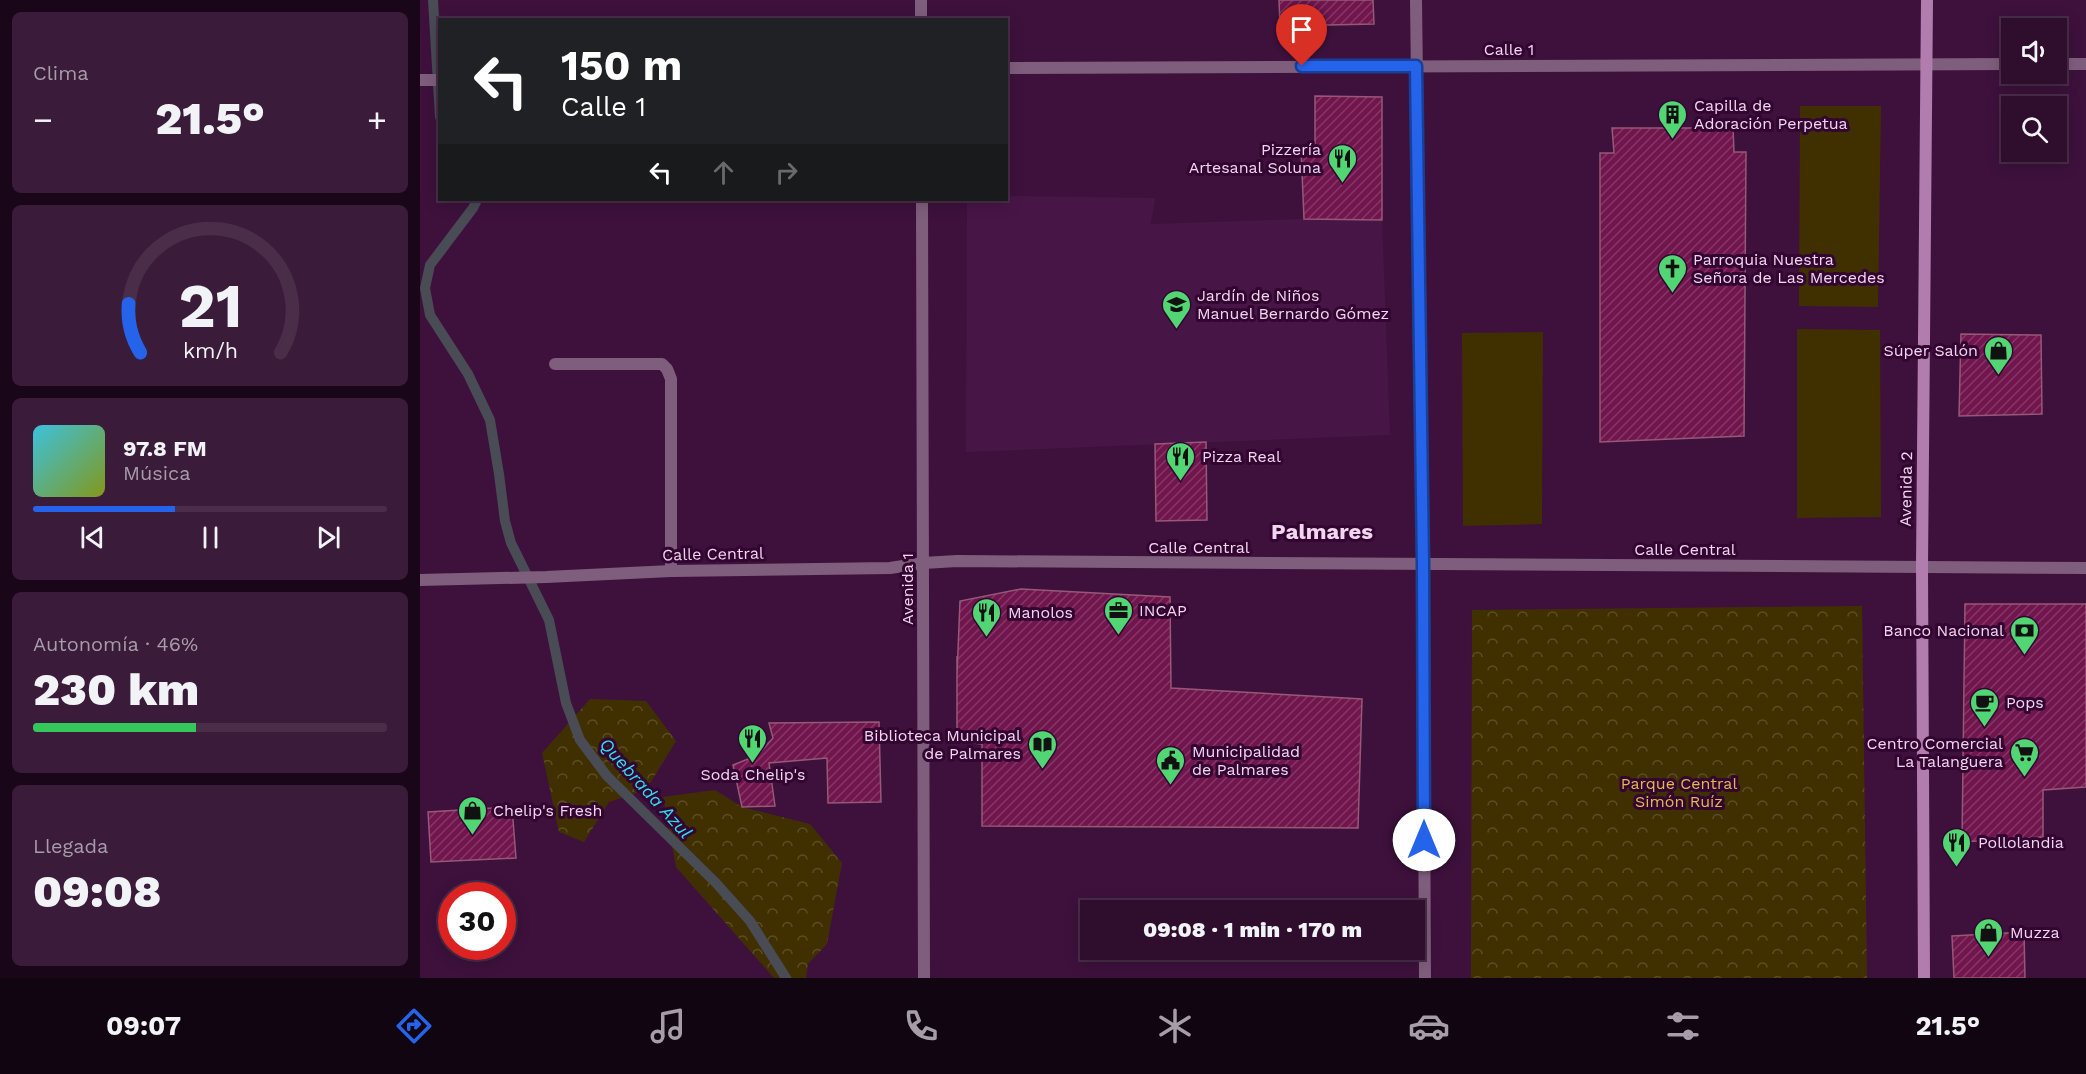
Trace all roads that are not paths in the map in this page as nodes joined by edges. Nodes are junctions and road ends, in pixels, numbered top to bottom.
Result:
1 (921, 0) edge
2 (1416, 0) edge
3 (1927, 0) edge
4 (921, 18) edge
5 (1928, 63) junction
6 (2001, 64) edge
7 (2067, 64) edge
8 (2086, 64) edge
9 (1416, 66) junction
10 (1008, 68) edge
11 (420, 80) edge
12 (438, 80) edge
13 (922, 201) edge
14 (555, 364) dead end
15 (924, 563) junction
16 (1423, 565) junction
17 (1922, 566) junction
18 (2086, 568) edge
19 (671, 571) junction
20 (420, 580) edge
21 (924, 978) edge
22 (1425, 978) edge
23 (1924, 978) edge

1 - 4 street
2 - 9 street
3 - 5 main road, Avenida 2
5 - 6 street, Calle 1
5 - 9 street, Calle 1
5 - 17 main road, Avenida 2
7 - 8 street
9 - 10 street, Calle 1
9 - 16 street
11 - 12 street
13 - 15 street, Avenida 1
14 - 19 street
15 - 16 street, Calle Central
15 - 19 street, Calle Central
15 - 21 street, Avenida 1
16 - 17 street, Calle Central
16 - 22 street
17 - 18 street, Calle Central
17 - 23 main road, Avenida 2
19 - 20 street, Calle Central

